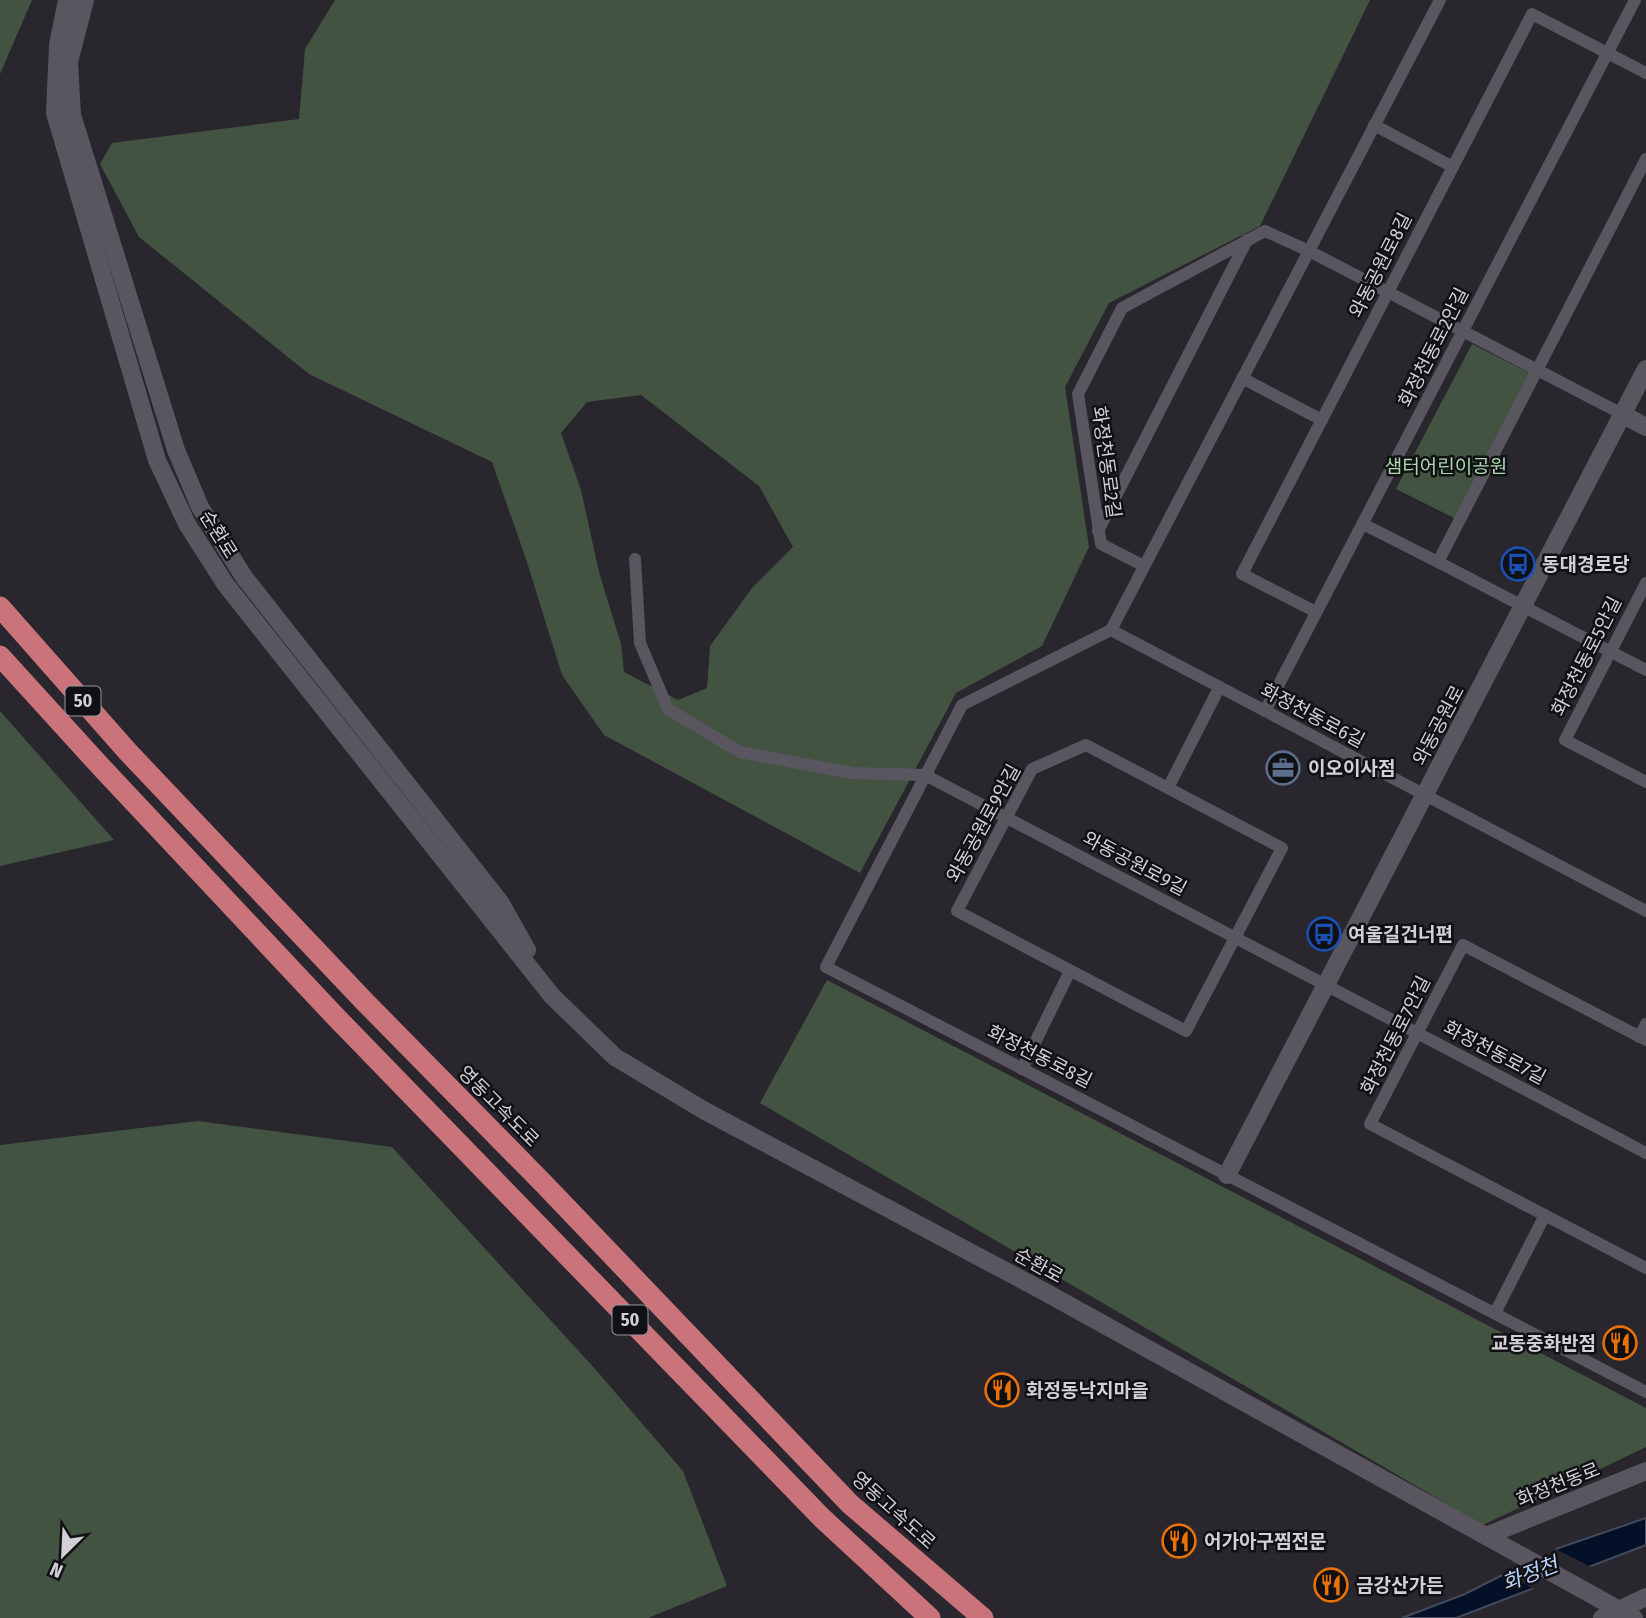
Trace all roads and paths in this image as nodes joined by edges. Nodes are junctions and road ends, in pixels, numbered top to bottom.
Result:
1 (67, 0) edge
2 (85, 0) edge
3 (1440, 0) edge
4 (1635, 0) edge
5 (1608, 53) junction
6 (1646, 73) edge
7 (1374, 125) junction
8 (1646, 159) edge
9 (1453, 167) junction
10 (1640, 185) edge
11 (1247, 240) junction
12 (1309, 251) junction
13 (1388, 292) junction
14 (1463, 331) junction
15 (1646, 369) edge
16 (1537, 370) junction
17 (1242, 378) junction
18 (1622, 414) junction
19 (1322, 420) junction
20 (1646, 427) edge
21 (1363, 524) junction
22 (1098, 531) junction
23 (635, 559) dead end
24 (1438, 562) junction
25 (1144, 566) junction
26 (1646, 583) edge
27 (1524, 606) junction
28 (0, 607) edge
29 (1317, 612) junction
30 (1111, 631) junction
31 (1610, 651) junction
32 (0, 656) edge
33 (1646, 670) edge
34 (1219, 688) junction
35 (1265, 711) junction
36 (925, 775) junction
37 (1646, 782) edge
38 (1168, 788) junction
39 (1425, 795) junction
40 (1007, 818) junction
41 (1646, 911) edge
42 (1235, 938) junction
43 (1070, 971) junction
44 (1326, 985) junction
45 (552, 996) junction
46 (1646, 1024) edge
47 (1417, 1033) junction
48 (1643, 1038) edge
49 (1022, 1069) junction
50 (1646, 1153) edge
51 (1227, 1175) junction
52 (1545, 1215) junction
53 (1646, 1268) edge
54 (1495, 1313) junction
55 (1646, 1392) edge
56 (1646, 1471) edge
57 (1486, 1536) junction
58 (1646, 1597) edge
59 (1626, 1614) edge
60 (930, 1618) edge
61 (983, 1618) edge
62 (1602, 1618) edge

1 - 45 main road, 순환로
2 - 45 main road, 순환로
3 - 7 street
4 - 5 street, 화정천동로2안길
5 - 6 street, 와동공원로8길
5 - 9 street, 와동공원로8길
5 - 14 street, 화정천동로2안길
7 - 9 street
7 - 12 street
8 - 10 street
9 - 13 street, 와동공원로8길
10 - 16 street
11 - 12 street, 화정천동로2길
11 - 22 street, 화정천동로2길
11 - 22 street, 화정천동로2길
12 - 13 street
12 - 17 street
13 - 14 street
13 - 19 street, 와동공원로8길
14 - 16 street
14 - 21 street, 화정천동로2안길
15 - 18 main road, 와동공원로
16 - 18 street
16 - 24 street
17 - 19 street
17 - 25 street
18 - 20 main road
18 - 27 main road, 와동공원로
19 - 29 street, 와동공원로8길
21 - 24 street
21 - 29 street, 화정천동로2안길
22 - 25 street
23 - 36 street
24 - 27 street
25 - 30 street
26 - 31 street, 화정천동로5안길
27 - 31 street
27 - 39 main road, 와동공원로
28 - 61 highway, 영동고속도로 / 50
29 - 35 street, 화정천동로2안길
30 - 34 street, 화정천동로6길
30 - 36 street, 화정천동로8길
31 - 33 street
31 - 37 street, 화정천동로5안길
32 - 60 highway, 50
34 - 35 street, 화정천동로6길
34 - 38 street
35 - 39 street, 화정천동로6길
36 - 40 street, 와동공원로9길
36 - 49 street, 화정천동로8길
38 - 40 street, 와동공원로9안길
38 - 42 street, 와동공원로9안길
39 - 41 street, 화정천동로6길
39 - 44 main road, 와동공원로
40 - 42 street, 와동공원로9길
40 - 43 street, 와동공원로9안길
42 - 43 street, 와동공원로9안길
42 - 44 street, 와동공원로9길
43 - 49 street
44 - 47 street, 화정천동로7길
44 - 51 main road, 와동공원로
45 - 57 main road, 순환로
46 - 48 street
47 - 48 street, 화정천동로7안길
47 - 50 street, 화정천동로7길
47 - 52 street, 화정천동로7안길
49 - 51 street, 화정천동로8길
51 - 54 street, 화정천동로8길
52 - 53 street, 화정천동로7안길
52 - 54 street
54 - 55 street, 화정천동로8길
56 - 57 main road, 화정천동로
57 - 59 main road, 순환로
58 - 59 main road
59 - 62 main road

